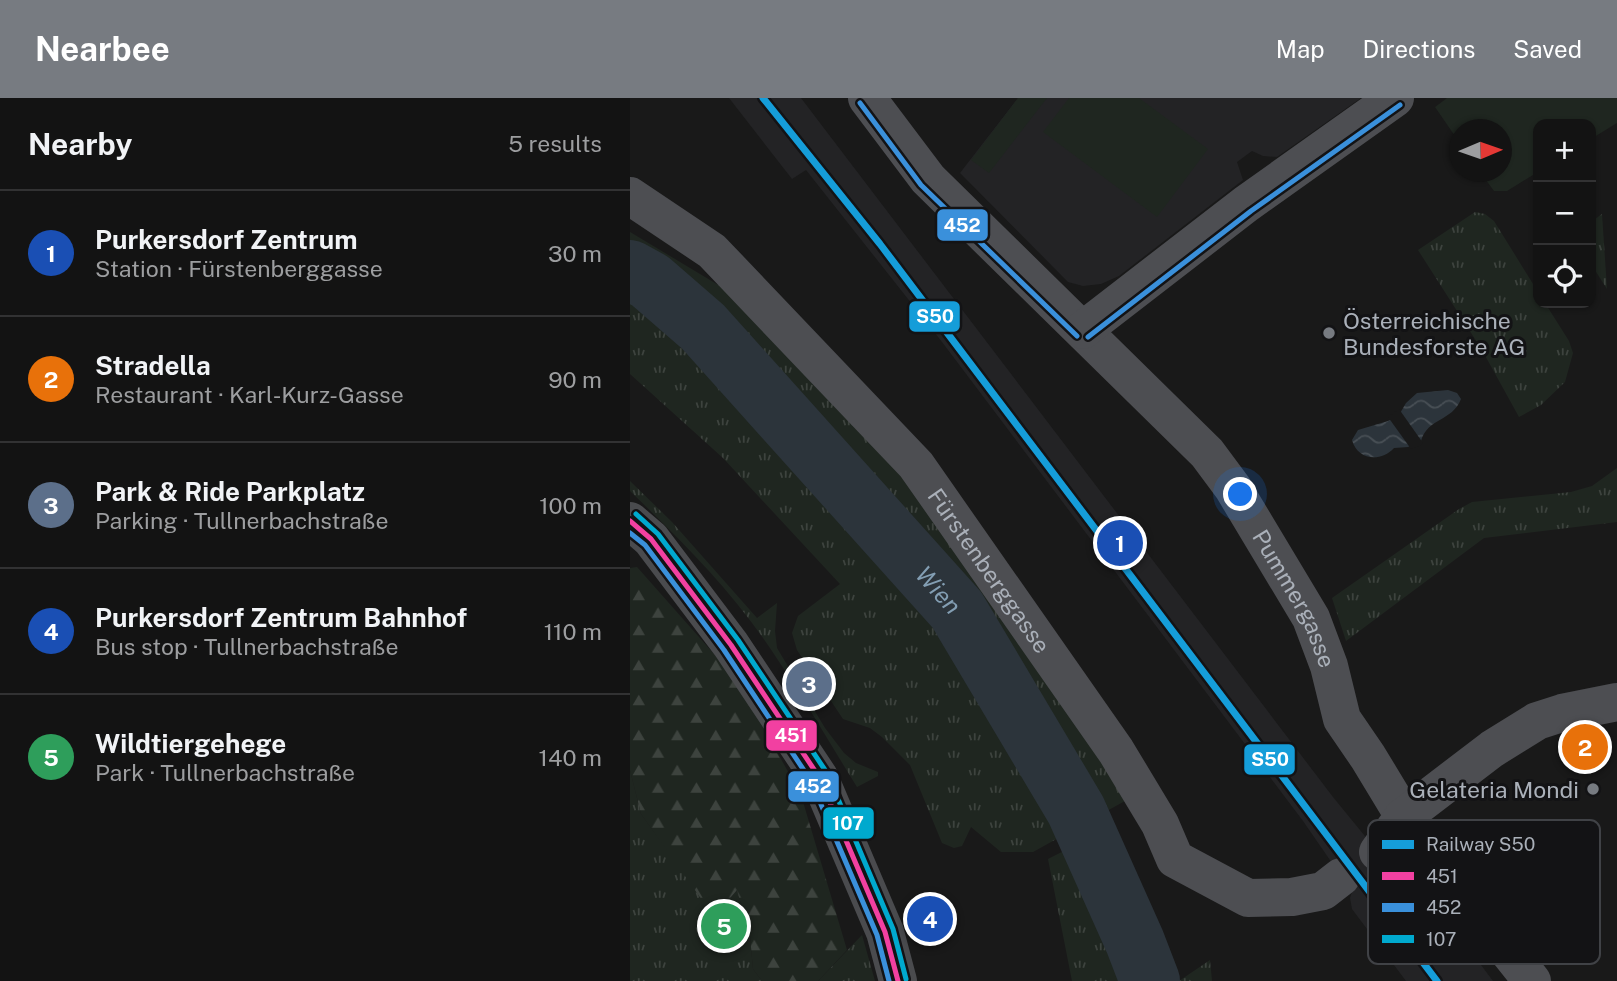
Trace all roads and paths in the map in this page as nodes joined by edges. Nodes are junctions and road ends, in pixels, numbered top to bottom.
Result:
1 (867, 98) edge
2 (1395, 98) edge
3 (630, 197) edge
4 (1083, 330) junction
5 (630, 521) edge
6 (1617, 702) edge
7 (1415, 809) junction
8 (1406, 820) edge
9 (1422, 820) edge
10 (1341, 877) dead end
11 (1520, 964) edge
12 (898, 981) edge
13 (1532, 981) edge

1 - 4 street, Pummergasse
2 - 4 street
3 - 10 street, Fürstenberggasse
4 - 7 street, Pummergasse
5 - 12 main road
6 - 7 street
7 - 8 street
7 - 9 street, Pummergasse
11 - 13 street, Pummergasse

